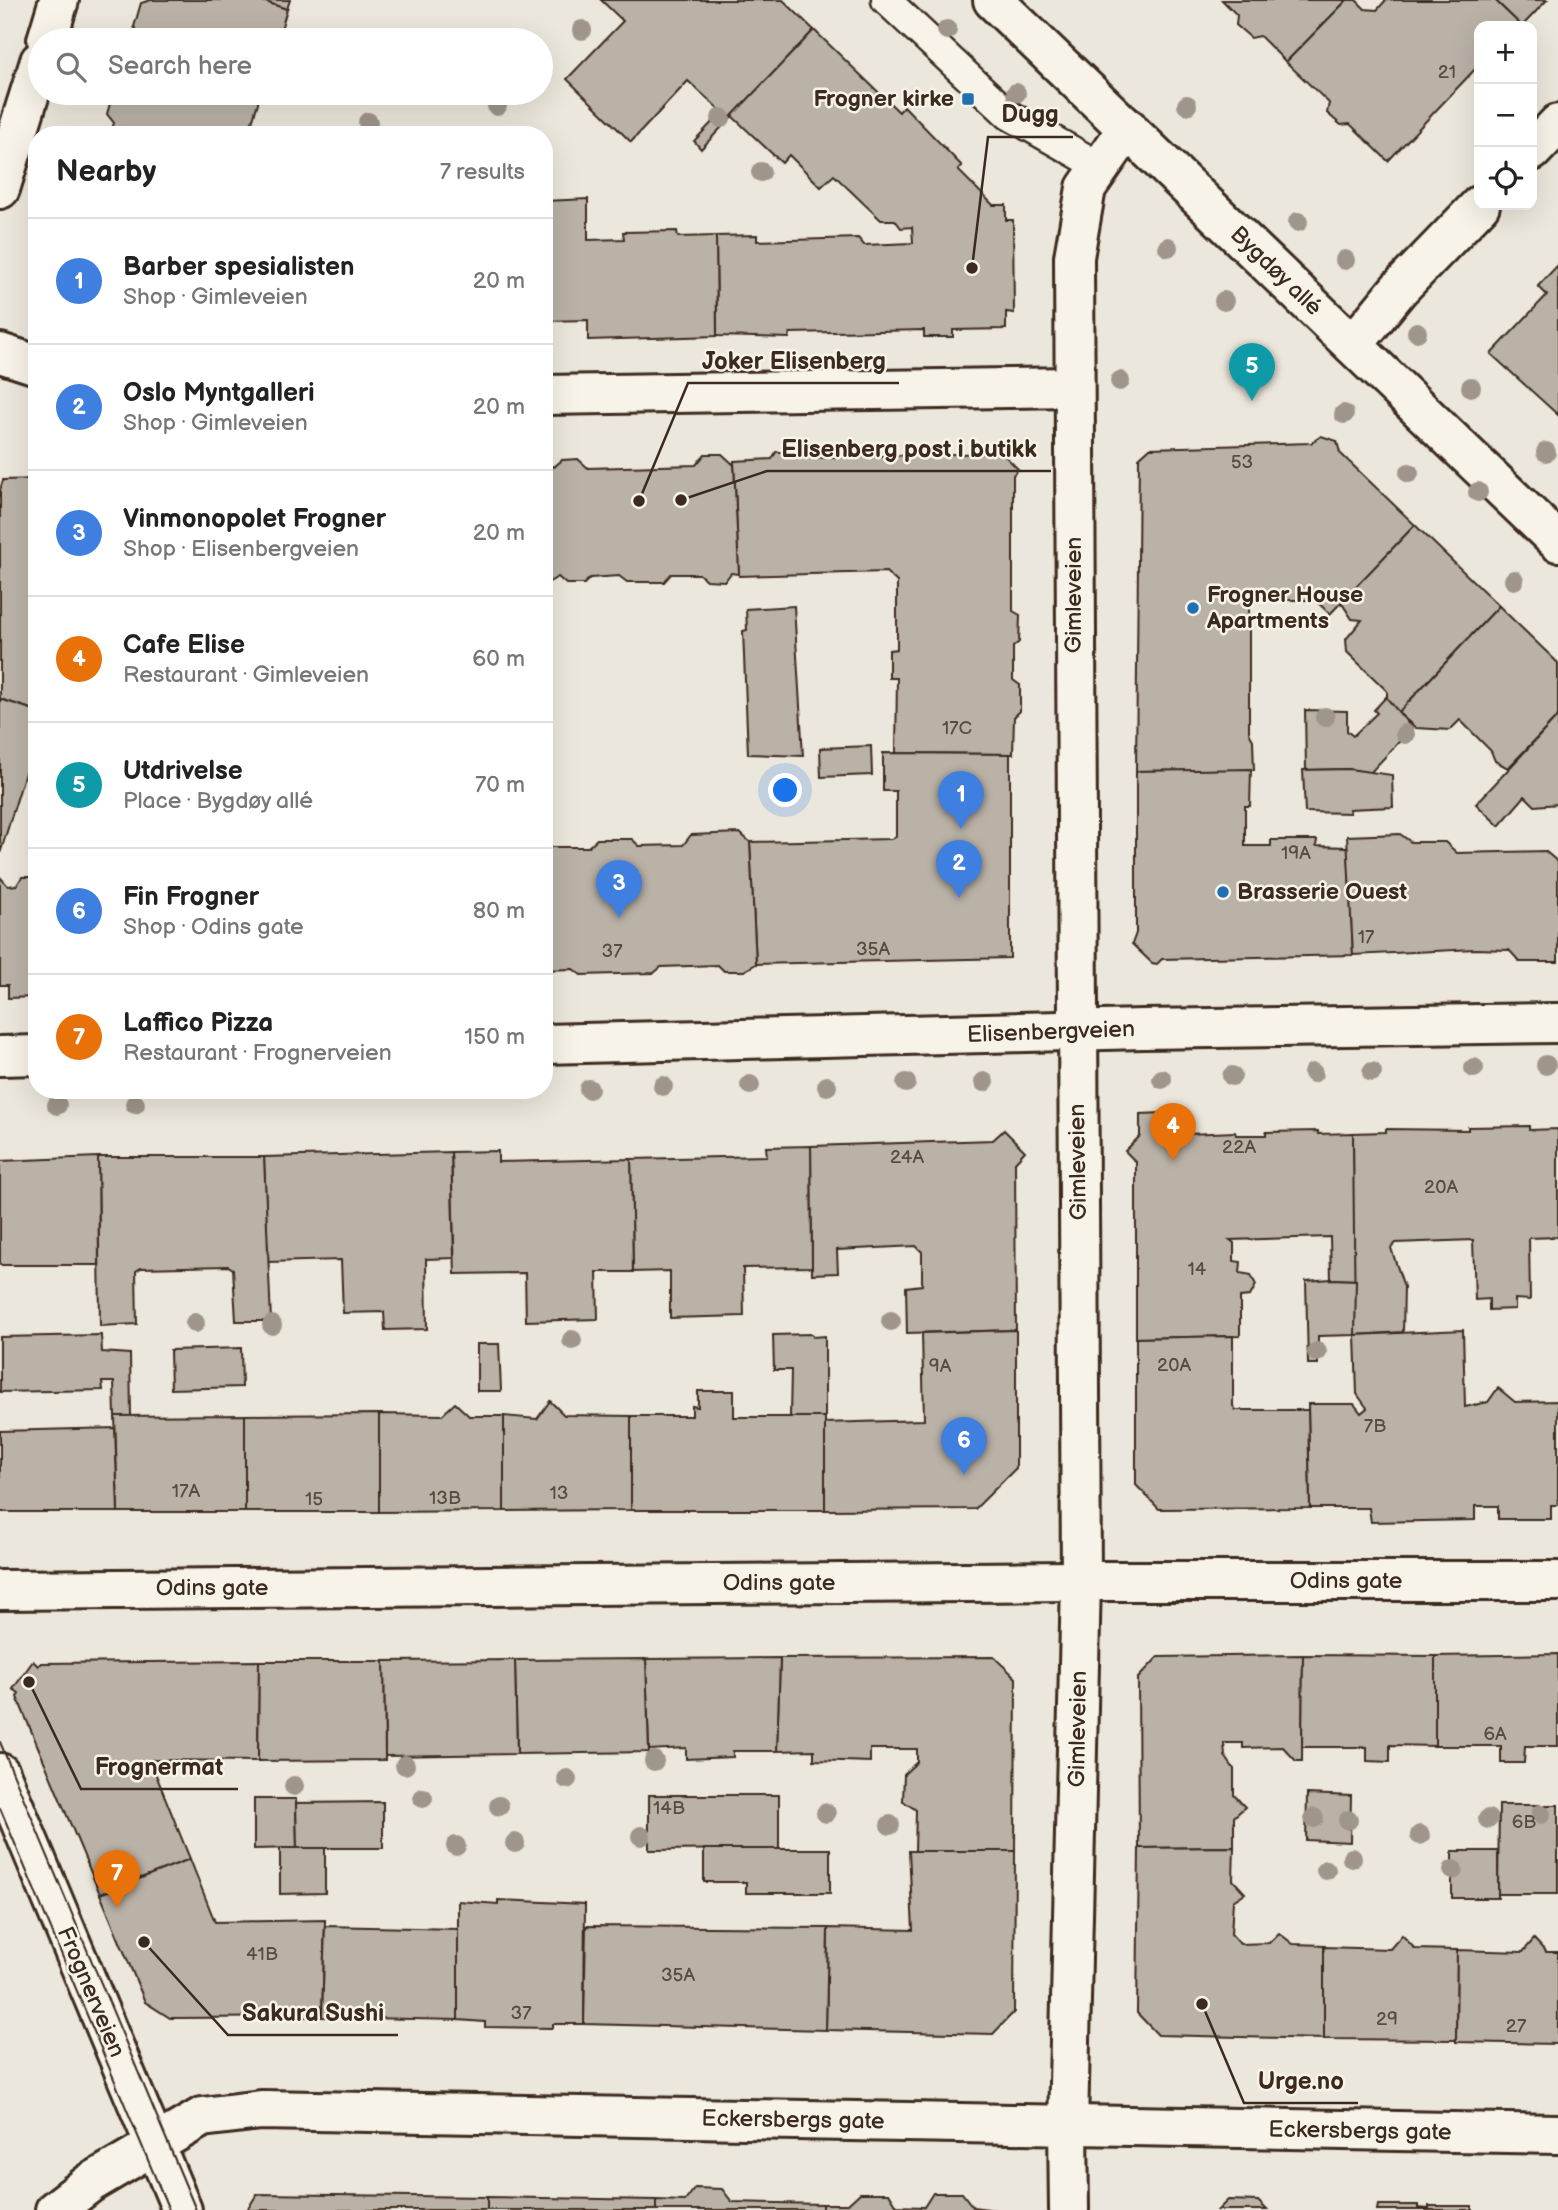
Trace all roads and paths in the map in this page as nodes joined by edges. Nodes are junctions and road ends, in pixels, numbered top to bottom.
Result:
1 (59, 0) edge
2 (886, 0) edge
3 (993, 0) edge
4 (51, 28) edge
5 (28, 99) edge
6 (1558, 124) edge
7 (1128, 128) junction
8 (1536, 147) edge
9 (1100, 166) junction
10 (0, 189) edge
11 (1475, 210) edge
12 (1353, 345) junction
13 (0, 353) edge
14 (28, 362) edge
15 (1073, 387) junction
16 (553, 395) edge
17 (1558, 542) edge
18 (1558, 1023) edge
19 (1076, 1031) junction
20 (553, 1044) edge
21 (28, 1055) edge
22 (0, 1056) edge
23 (1081, 1581) junction
24 (1558, 1581) edge
25 (0, 1590) edge
26 (0, 1773) edge
27 (1068, 2126) junction
28 (1558, 2134) edge
29 (153, 2144) junction
30 (55, 2210) edge
31 (182, 2210) edge
32 (1069, 2210) edge

1 - 4 street
2 - 9 lane
3 - 7 street, Bygdøy allé
5 - 10 street
6 - 8 street
7 - 9 street, Gimleveien
7 - 12 street, Bygdøy allé
9 - 15 street, Gimleveien
11 - 12 street
12 - 17 street, Bygdøy allé
13 - 14 street
15 - 16 street
15 - 19 street, Gimleveien
18 - 19 street, Elisenbergveien
19 - 20 street, Elisenbergveien
19 - 23 street, Gimleveien
21 - 22 street
23 - 24 street, Odins gate
23 - 25 street, Odins gate
23 - 27 street, Gimleveien
26 - 29 street, Frognerveien
27 - 28 street, Eckersbergs gate
27 - 29 street, Eckersbergs gate
27 - 32 street, Gimleveien
29 - 30 street, Eckersbergs gate
29 - 31 street, Frognerveien

